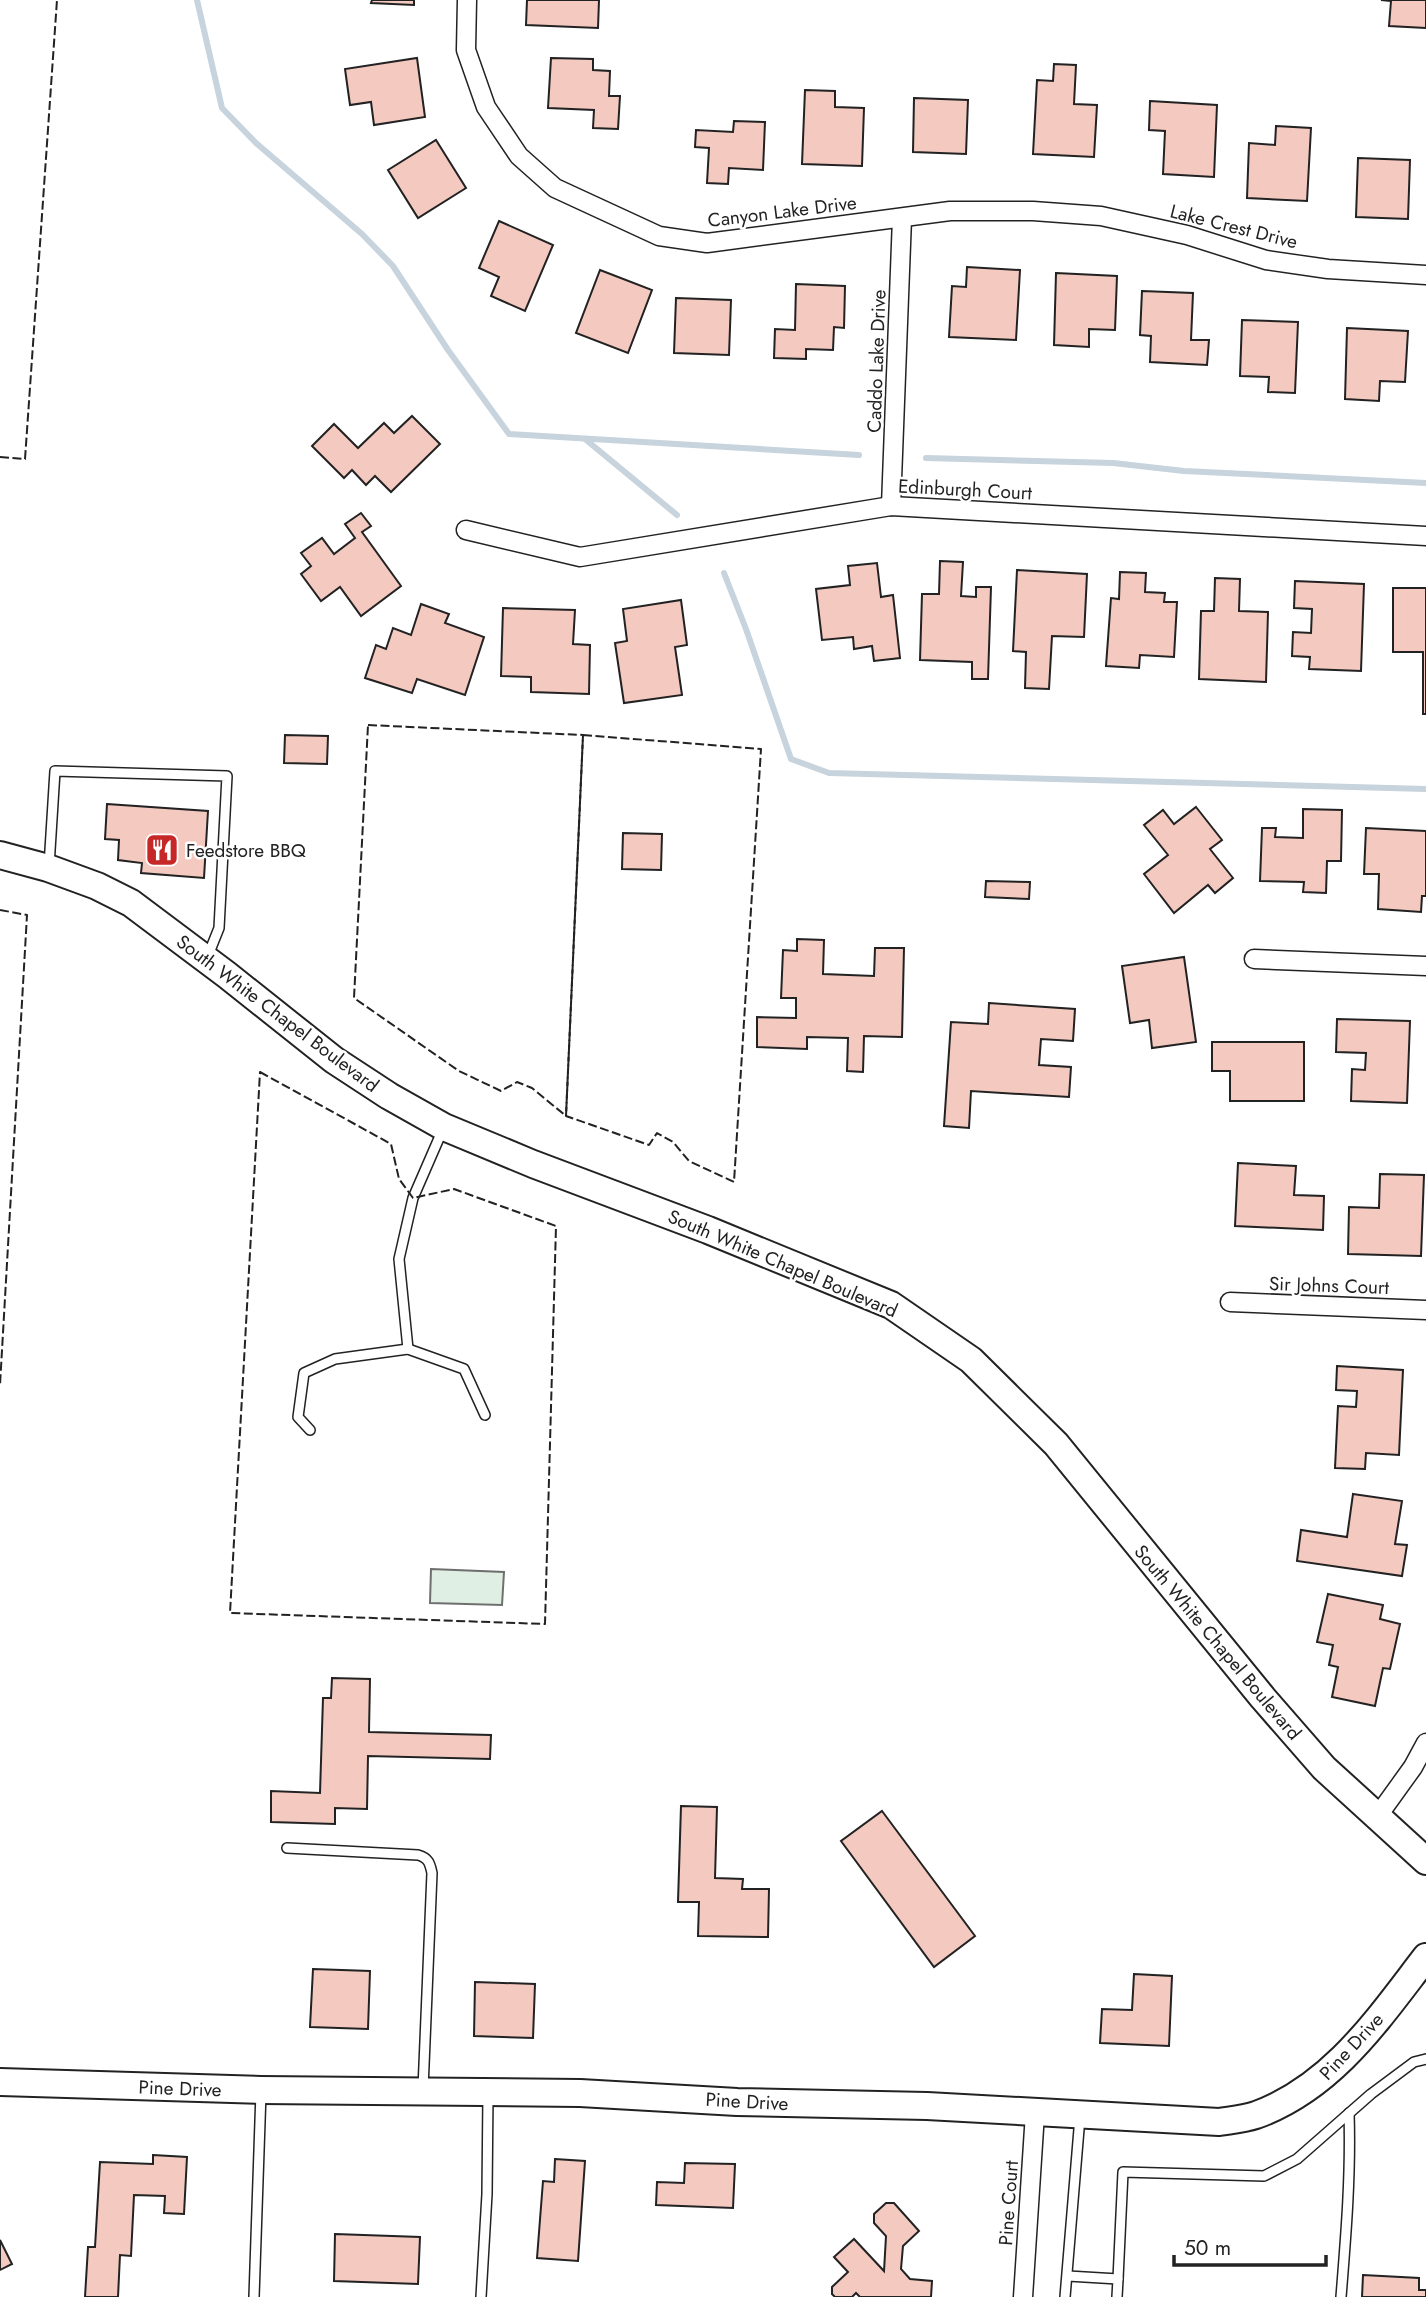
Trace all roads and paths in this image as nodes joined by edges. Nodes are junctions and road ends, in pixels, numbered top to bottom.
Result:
1 (467, 0) edge
2 (1033, 211) joint
3 (902, 218) junction
4 (1426, 275) edge
5 (891, 506) junction
6 (466, 530) dead end
7 (1426, 536) edge
8 (0, 855) edge
9 (48, 868) junction
10 (207, 959) junction
11 (1254, 959) dead end
12 (1426, 966) edge
13 (444, 1128) junction
14 (1230, 1302) dead end
15 (1426, 1310) edge
16 (408, 1349) junction
17 (485, 1415) dead end
18 (310, 1430) dead end
19 (1426, 1743) edge
20 (1377, 1817) junction
21 (287, 1848) dead end
22 (1426, 1861) edge
23 (1426, 1957) edge
24 (1426, 2059) edge
25 (0, 2082) edge
26 (261, 2090) junction
27 (423, 2091) junction
28 (488, 2092) junction
29 (1035, 2113) junction
30 (1349, 2113) junction
31 (1081, 2116) junction
32 (1068, 2276) junction
33 (1118, 2279) junction
34 (254, 2297) edge
35 (481, 2297) edge
36 (1023, 2297) edge
37 (1065, 2297) edge
38 (1117, 2297) edge
39 (1340, 2297) edge

1 - 3 street, Canyon Lake Drive
2 - 3 street, Canyon Lake Drive
2 - 4 street, Lake Crest Drive
3 - 5 street, Caddo Lake Drive
5 - 6 street, Edinburgh Court
5 - 7 street, Edinburgh Court
8 - 9 main road, South White Chapel Boulevard
9 - 10 main road, South White Chapel Boulevard
9 - 10 lane
10 - 13 main road, South White Chapel Boulevard
11 - 12 street
13 - 16 lane
13 - 20 main road, South White Chapel Boulevard
14 - 15 street, Sir Johns Court
16 - 17 lane
16 - 18 lane
19 - 20 street
20 - 22 main road, South White Chapel Boulevard
21 - 27 lane
23 - 31 main road, Pine Drive
24 - 30 lane
25 - 26 main road, Pine Drive
26 - 27 main road, Pine Drive
26 - 34 lane
27 - 28 main road, Pine Drive
28 - 29 main road, Pine Drive
28 - 35 lane
29 - 31 main road, Pine Drive
29 - 36 street, Pine Court
30 - 33 lane
30 - 39 lane
31 - 32 lane
32 - 33 lane
32 - 37 lane
33 - 38 lane

